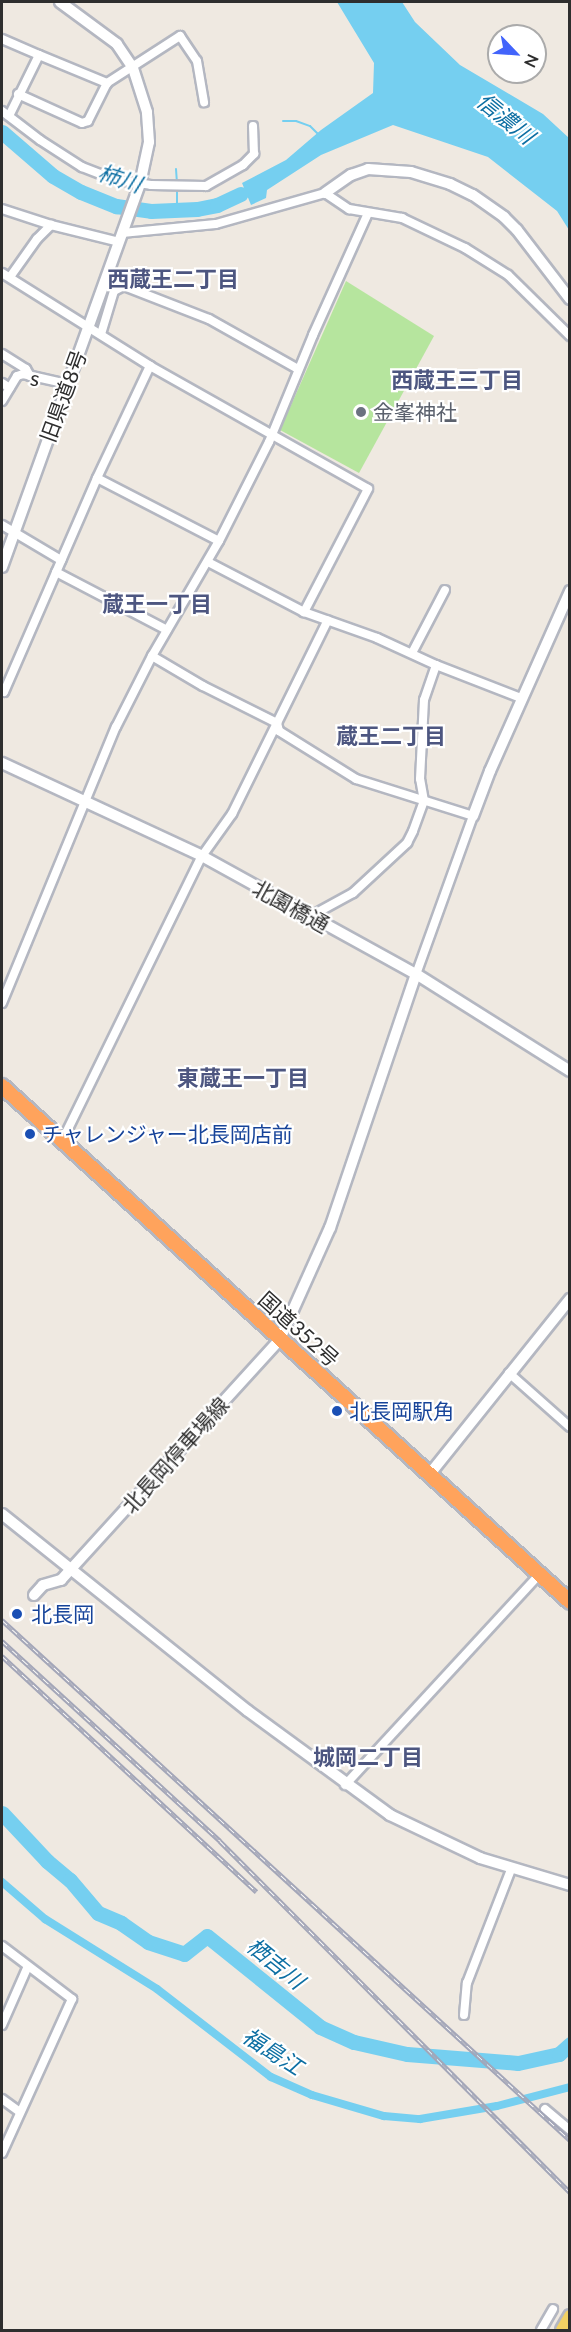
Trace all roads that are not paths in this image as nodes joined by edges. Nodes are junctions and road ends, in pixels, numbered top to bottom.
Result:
1 (60, 2) edge
2 (2, 39) edge
3 (39, 55) junction
4 (133, 68) junction
5 (107, 83) junction
6 (18, 94) junction
7 (204, 102) dead end
8 (5, 114) edge
9 (253, 126) dead end
10 (139, 187) junction
11 (325, 194) junction
12 (2, 209) edge
13 (368, 213) junction
14 (51, 225) junction
15 (122, 233) junction
16 (2, 273) edge
17 (10, 277) junction
18 (570, 299) edge
19 (87, 326) junction
20 (101, 334) junction
21 (570, 336) edge
22 (2, 354) edge
23 (150, 366) junction
24 (298, 369) junction
25 (30, 376) junction
26 (2, 383) edge
27 (67, 384) junction
28 (10, 388) junction
29 (2, 401) edge
30 (272, 433) junction
31 (97, 478) junction
32 (2, 525) edge
33 (14, 531) junction
34 (219, 541) junction
35 (62, 560) junction
36 (208, 562) junction
37 (2, 567) edge
38 (56, 572) junction
39 (445, 590) dead end
40 (570, 591) edge
41 (304, 612) junction
42 (328, 620) junction
43 (167, 630) junction
44 (412, 653) junction
45 (152, 656) junction
46 (436, 665) junction
47 (2, 691) edge
48 (521, 698) junction
49 (277, 723) junction
50 (2, 763) edge
51 (84, 801) junction
52 (424, 801) junction
53 (473, 816) junction
54 (202, 856) junction
55 (309, 917) junction
56 (416, 974) junction
57 (2, 1003) edge
58 (570, 1071) edge
59 (2, 1086) edge
60 (59, 1141) junction
61 (570, 1299) edge
62 (280, 1339) junction
63 (509, 1373) junction
64 (570, 1427) edge
65 (429, 1475) junction
66 (2, 1514) edge
67 (70, 1571) junction
68 (540, 1575) junction
69 (34, 1595) dead end
70 (570, 1602) edge
71 (345, 1785) junction
72 (512, 1868) junction
73 (570, 1885) edge
74 (2, 1946) edge
75 (28, 1966) junction
76 (464, 2015) dead end
77 (2, 2025) edge
78 (2, 2099) edge
79 (545, 2109) dead end
80 (20, 2112) junction
81 (570, 2130) edge
82 (2, 2153) edge
83 (554, 2309) dead end
84 (570, 2316) edge
85 (541, 2331) edge
86 (562, 2331) edge

1 - 4 street
2 - 3 street
3 - 5 street
3 - 6 street
4 - 5 street
4 - 7 street
4 - 10 street
5 - 6 street
6 - 8 street
8 - 10 street
9 - 10 street
10 - 15 street, 旧県道8号
11 - 13 street
11 - 15 street
11 - 18 street
12 - 14 street
13 - 21 street
13 - 24 street
14 - 15 street
14 - 17 street
15 - 19 street, 旧県道8号
16 - 17 street
17 - 19 street
19 - 20 street
19 - 27 street, 旧県道8号
20 - 23 street
20 - 24 street
22 - 25 street
23 - 30 street
23 - 31 street
24 - 30 street
25 - 27 street, s
25 - 28 street, s
26 - 28 street, s
27 - 33 street, 旧県道8号
28 - 29 street, s
30 - 34 street
30 - 41 street
31 - 34 street
31 - 35 street
32 - 33 street
33 - 35 street
33 - 37 street, 旧県道8号
34 - 36 street
35 - 38 street
36 - 41 street
36 - 43 street
38 - 43 street
38 - 47 street
39 - 44 street
40 - 48 street
41 - 42 street
42 - 44 street
42 - 49 street
43 - 45 street
44 - 46 street
45 - 49 street
45 - 51 street
46 - 48 street
46 - 52 street
48 - 53 street
49 - 52 street
49 - 54 street
50 - 51 street, 北園橋通
51 - 54 street, 北園橋通
51 - 57 street
52 - 53 street
52 - 55 street
53 - 56 street
54 - 55 street, 北園橋通
54 - 60 street
55 - 56 street, 北園橋通
56 - 58 street, 北園橋通
56 - 62 street, 北長岡停車場線
59 - 60 highway, 国道352号
60 - 62 highway, 国道352号
61 - 63 street
62 - 65 highway, 国道352号
62 - 67 street, 北長岡停車場線
63 - 64 street
63 - 65 street
65 - 68 highway, 国道352号
66 - 67 street
67 - 69 street, 北長岡停車場線
67 - 71 street
68 - 70 highway, 国道352号
68 - 71 street
71 - 72 street
72 - 73 street
72 - 76 street
74 - 75 street
75 - 77 street
75 - 80 street
78 - 80 street
79 - 81 street
80 - 82 street
83 - 85 street
84 - 86 main road

